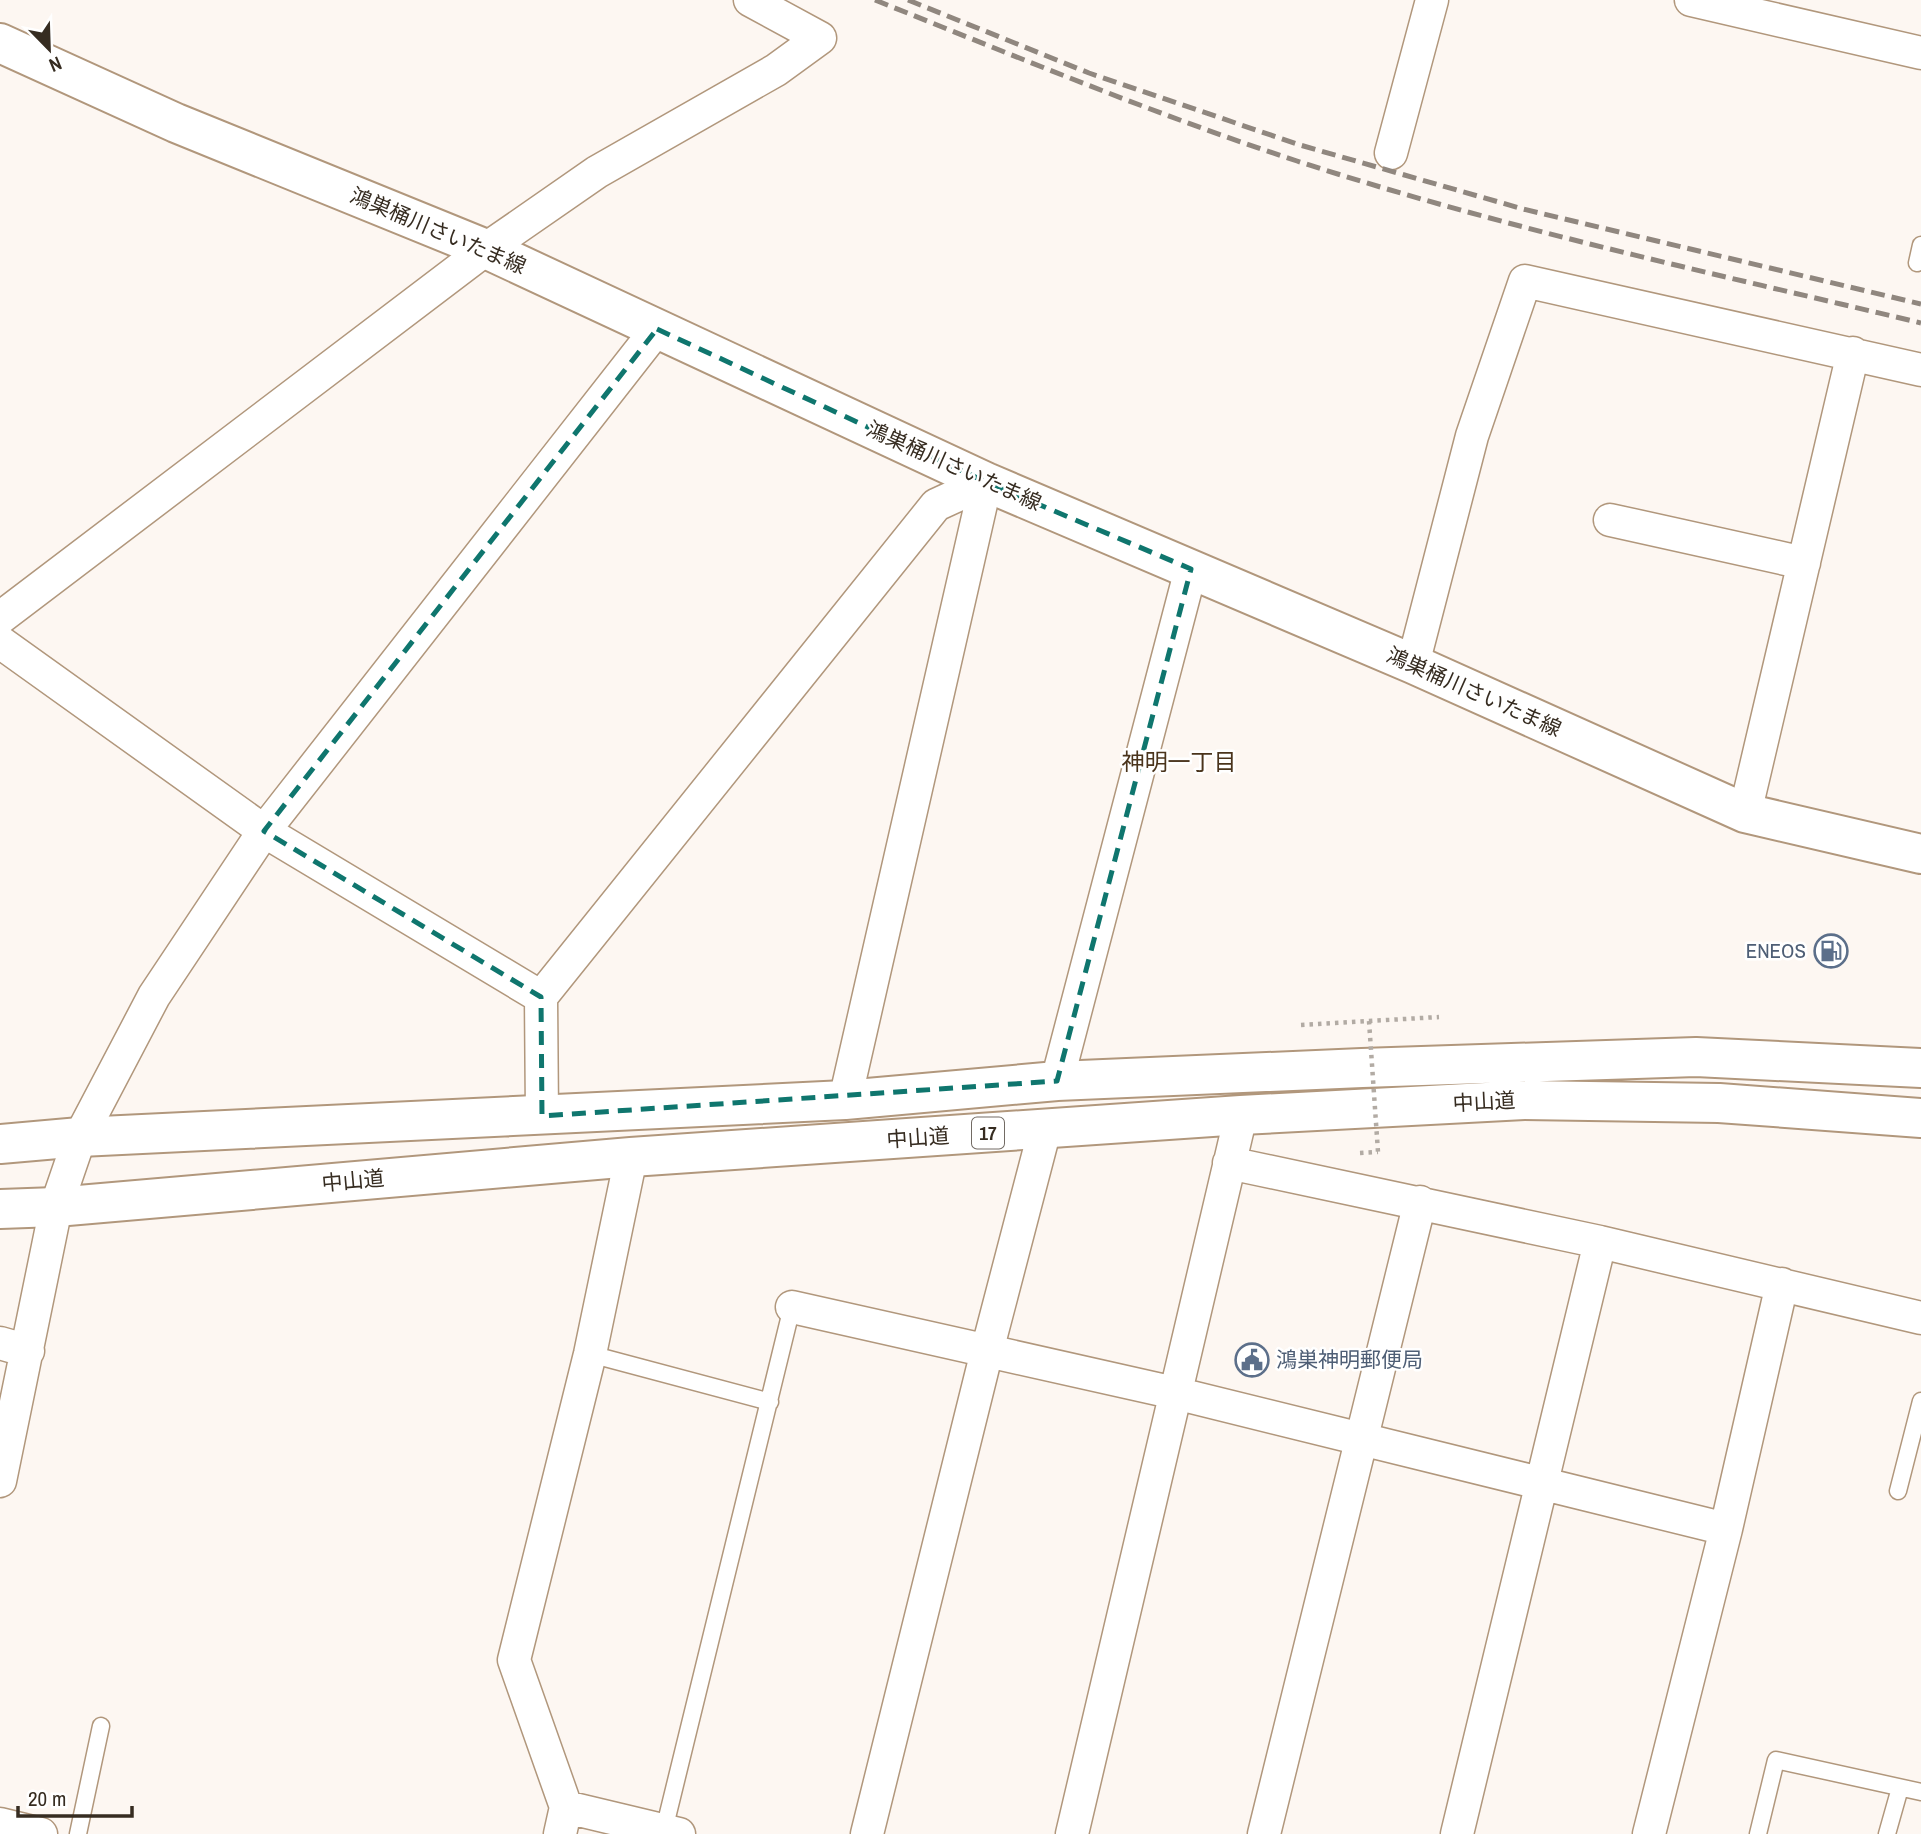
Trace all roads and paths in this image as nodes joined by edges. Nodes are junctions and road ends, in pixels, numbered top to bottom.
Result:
1 (750, 0) edge
2 (1432, 0) edge
3 (1712, 2) edge
4 (0, 43) edge
5 (1921, 53) edge
6 (1391, 153) dead end
7 (1921, 245) edge
8 (486, 249) junction
9 (1917, 263) dead end
10 (657, 329) junction
11 (1853, 353) junction
12 (1921, 370) edge
13 (986, 482) junction
14 (1610, 520) dead end
15 (1804, 563) junction
16 (1191, 569) junction
17 (0, 618) edge
18 (0, 642) edge
19 (1413, 664) junction
20 (1745, 813) junction
21 (264, 831) junction
22 (1921, 854) edge
23 (541, 997) junction
24 (1439, 1017) dead end
25 (1369, 1021) junction
26 (1301, 1025) dead end
27 (1921, 1068) edge
28 (1057, 1082) junction
29 (845, 1100) junction
30 (1241, 1115) junction
31 (542, 1116) junction
32 (1921, 1118) edge
33 (1045, 1129) junction
34 (80, 1137) junction
35 (0, 1144) edge
36 (1378, 1152) dead end
37 (631, 1157) junction
38 (1229, 1163) junction
39 (1420, 1202) junction
40 (56, 1207) junction
41 (0, 1209) edge
42 (1600, 1242) junction
43 (1782, 1284) junction
44 (792, 1307) joint
45 (1921, 1318) edge
46 (14, 1347) edge
47 (986, 1351) junction
48 (590, 1354) junction
49 (1175, 1393) junction
50 (1921, 1401) edge
51 (770, 1402) junction
52 (1362, 1439) junction
53 (0, 1481) edge
54 (1541, 1483) junction
55 (1898, 1491) dead end
56 (1726, 1529) junction
57 (101, 1726) dead end
58 (1900, 1788) junction
59 (1921, 1792) edge
60 (563, 1821) edge
61 (0, 1824) edge
62 (669, 1833) edge
63 (41, 1834) edge
64 (78, 1834) edge
65 (867, 1834) edge
66 (1072, 1834) edge
67 (1264, 1834) edge
68 (1457, 1834) edge
69 (1649, 1834) edge
70 (1758, 1834) edge
71 (1887, 1834) edge

1 - 8 street
2 - 6 street
3 - 5 street
4 - 8 main road, 鴻巣桶川さいたま線
7 - 9 lane
8 - 10 main road, 鴻巣桶川さいたま線
8 - 17 street
10 - 13 main road, 鴻巣桶川さいたま線
10 - 21 street
11 - 12 street
11 - 15 street
11 - 19 street
13 - 16 main road, 鴻巣桶川さいたま線
13 - 23 street
13 - 29 street
14 - 15 street
15 - 20 street
16 - 19 main road, 鴻巣桶川さいたま線
16 - 28 street
18 - 21 street
19 - 20 main road, 鴻巣桶川さいたま線
20 - 22 main road, 鴻巣桶川さいたま線
21 - 23 street
21 - 34 street
23 - 31 street
24 - 25 path
25 - 26 path
25 - 36 path, bridge
27 - 28 main road, 中山道 / 17
28 - 29 main road, 中山道 / 17
29 - 31 main road, 中山道 / 17
30 - 32 main road, 中山道 / 17
30 - 33 main road, 中山道 / 17
30 - 38 street
31 - 34 main road, 中山道 / 17
33 - 37 main road, 中山道 / 17
33 - 47 street
34 - 35 main road, 中山道 / 17
34 - 40 street
37 - 40 main road, 中山道 / 17
37 - 48 street
38 - 39 street
38 - 49 street
39 - 42 street
39 - 52 street
40 - 41 main road, 中山道 / 17
40 - 46 street
42 - 43 street
42 - 54 street
43 - 45 street
43 - 56 street
44 - 47 street
44 - 51 lane
46 - 53 street
47 - 49 street
47 - 65 street
48 - 51 lane
48 - 60 street
49 - 52 street
49 - 66 street
50 - 55 lane
51 - 62 lane
52 - 54 street
52 - 67 street
54 - 56 street
54 - 68 street
56 - 69 street
57 - 64 lane
58 - 59 lane
58 - 70 lane
58 - 71 lane
60 - 62 street
61 - 63 street

